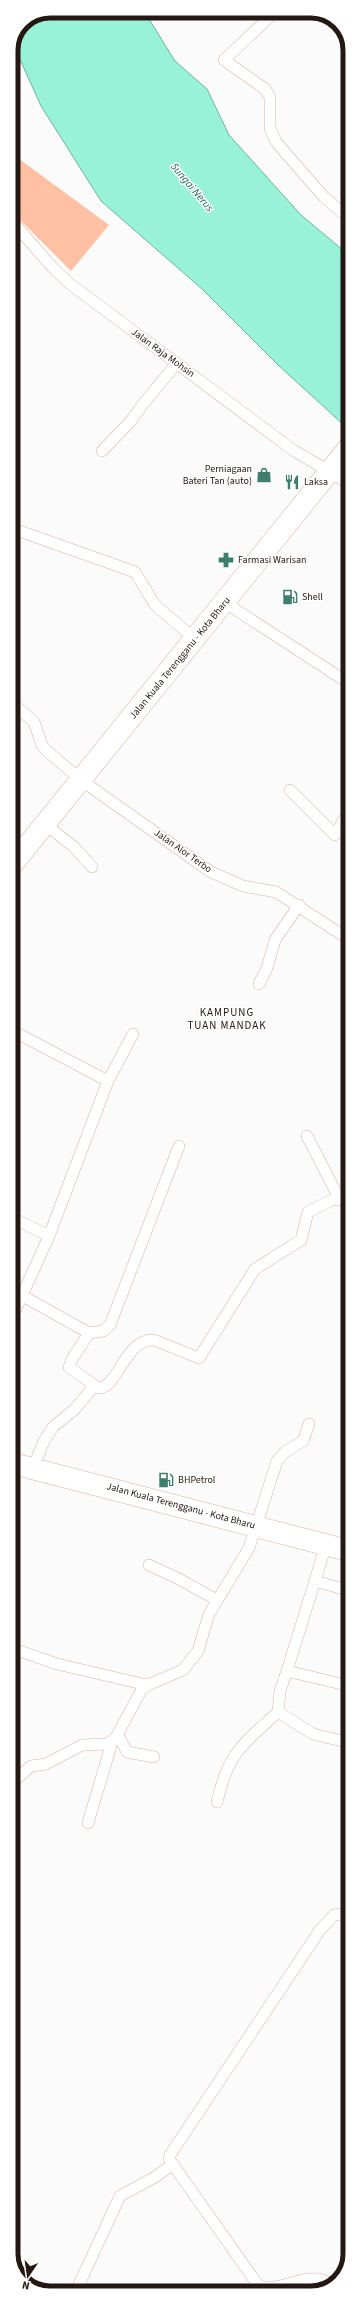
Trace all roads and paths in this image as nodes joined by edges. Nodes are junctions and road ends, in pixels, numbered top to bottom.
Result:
1 (269, 18) edge
2 (343, 213) edge
3 (18, 230) edge
4 (177, 363) junction
5 (102, 451) dead end
6 (343, 453) edge
7 (329, 470) junction
8 (343, 479) edge
9 (18, 530) edge
10 (224, 602) junction
11 (195, 639) junction
12 (343, 679) edge
13 (18, 708) edge
14 (81, 780) junction
15 (290, 790) dead end
16 (343, 821) edge
17 (45, 824) junction
18 (18, 857) edge
19 (92, 867) dead end
20 (299, 905) junction
21 (343, 936) edge
22 (259, 984) dead end
23 (18, 1034) edge
24 (133, 1034) dead end
25 (108, 1081) junction
26 (306, 1136) dead end
27 (179, 1146) dead end
28 (343, 1196) edge
29 (343, 1199) edge
30 (18, 1221) edge
31 (48, 1236) junction
32 (21, 1295) junction
33 (18, 1302) edge
34 (89, 1333) junction
35 (94, 1386) junction
36 (309, 1424) dead end
37 (18, 1465) edge
38 (33, 1468) junction
39 (257, 1526) junction
40 (326, 1545) junction
41 (343, 1549) edge
42 (149, 1565) dead end
43 (315, 1581) junction
44 (343, 1589) edge
45 (217, 1600) junction
46 (18, 1650) edge
47 (287, 1671) junction
48 (343, 1684) edge
49 (146, 1685) junction
50 (278, 1712) junction
51 (115, 1738) junction
52 (343, 1741) edge
53 (154, 1757) dead end
54 (18, 1778) edge
55 (217, 1802) dead end
56 (88, 1823) dead end
57 (343, 1914) edge
58 (172, 2165) junction
59 (327, 2282) edge
60 (78, 2286) edge
61 (260, 2286) edge
62 (279, 2286) edge

1 - 2 street
3 - 4 street, Jalan Raja Mohsin
4 - 5 street
4 - 7 street, Jalan Raja Mohsin
6 - 7 highway, Jalan Kuala Terengganu - Kota Bharu
7 - 8 street, Jalan Raja Mohsin
7 - 10 highway, Jalan Kuala Terengganu - Kota Bharu
9 - 11 street
10 - 11 highway, Jalan Kuala Terengganu - Kota Bharu
10 - 12 street
11 - 14 highway, Jalan Kuala Terengganu - Kota Bharu
13 - 14 street, Jalan Alor Terbo
14 - 17 highway, Jalan Kuala Terengganu - Kota Bharu
14 - 20 street, Jalan Alor Terbo
15 - 16 street
17 - 18 highway, Jalan Kuala Terengganu - Kota Bharu
17 - 19 street
20 - 21 street, Jalan Alor Terbo
20 - 22 street
23 - 25 street
24 - 25 street
25 - 31 street
26 - 28 street
27 - 34 street
29 - 35 street
30 - 31 street
31 - 32 street
32 - 33 street
32 - 34 street
34 - 35 street
35 - 38 street
36 - 39 street
37 - 38 highway, Jalan Kuala Terengganu - Kota Bharu
38 - 39 highway, Jalan Kuala Terengganu - Kota Bharu
39 - 40 highway, Jalan Kuala Terengganu - Kota Bharu
39 - 45 street
40 - 41 highway, Jalan Kuala Terengganu - Kota Bharu
40 - 43 street
42 - 45 street
43 - 44 street
43 - 47 street
45 - 49 street
46 - 49 street
47 - 48 street
47 - 50 street
49 - 51 street
50 - 52 street
50 - 55 street
51 - 53 street
51 - 54 street
51 - 56 street
57 - 58 street
58 - 60 street
58 - 61 street
59 - 62 street

